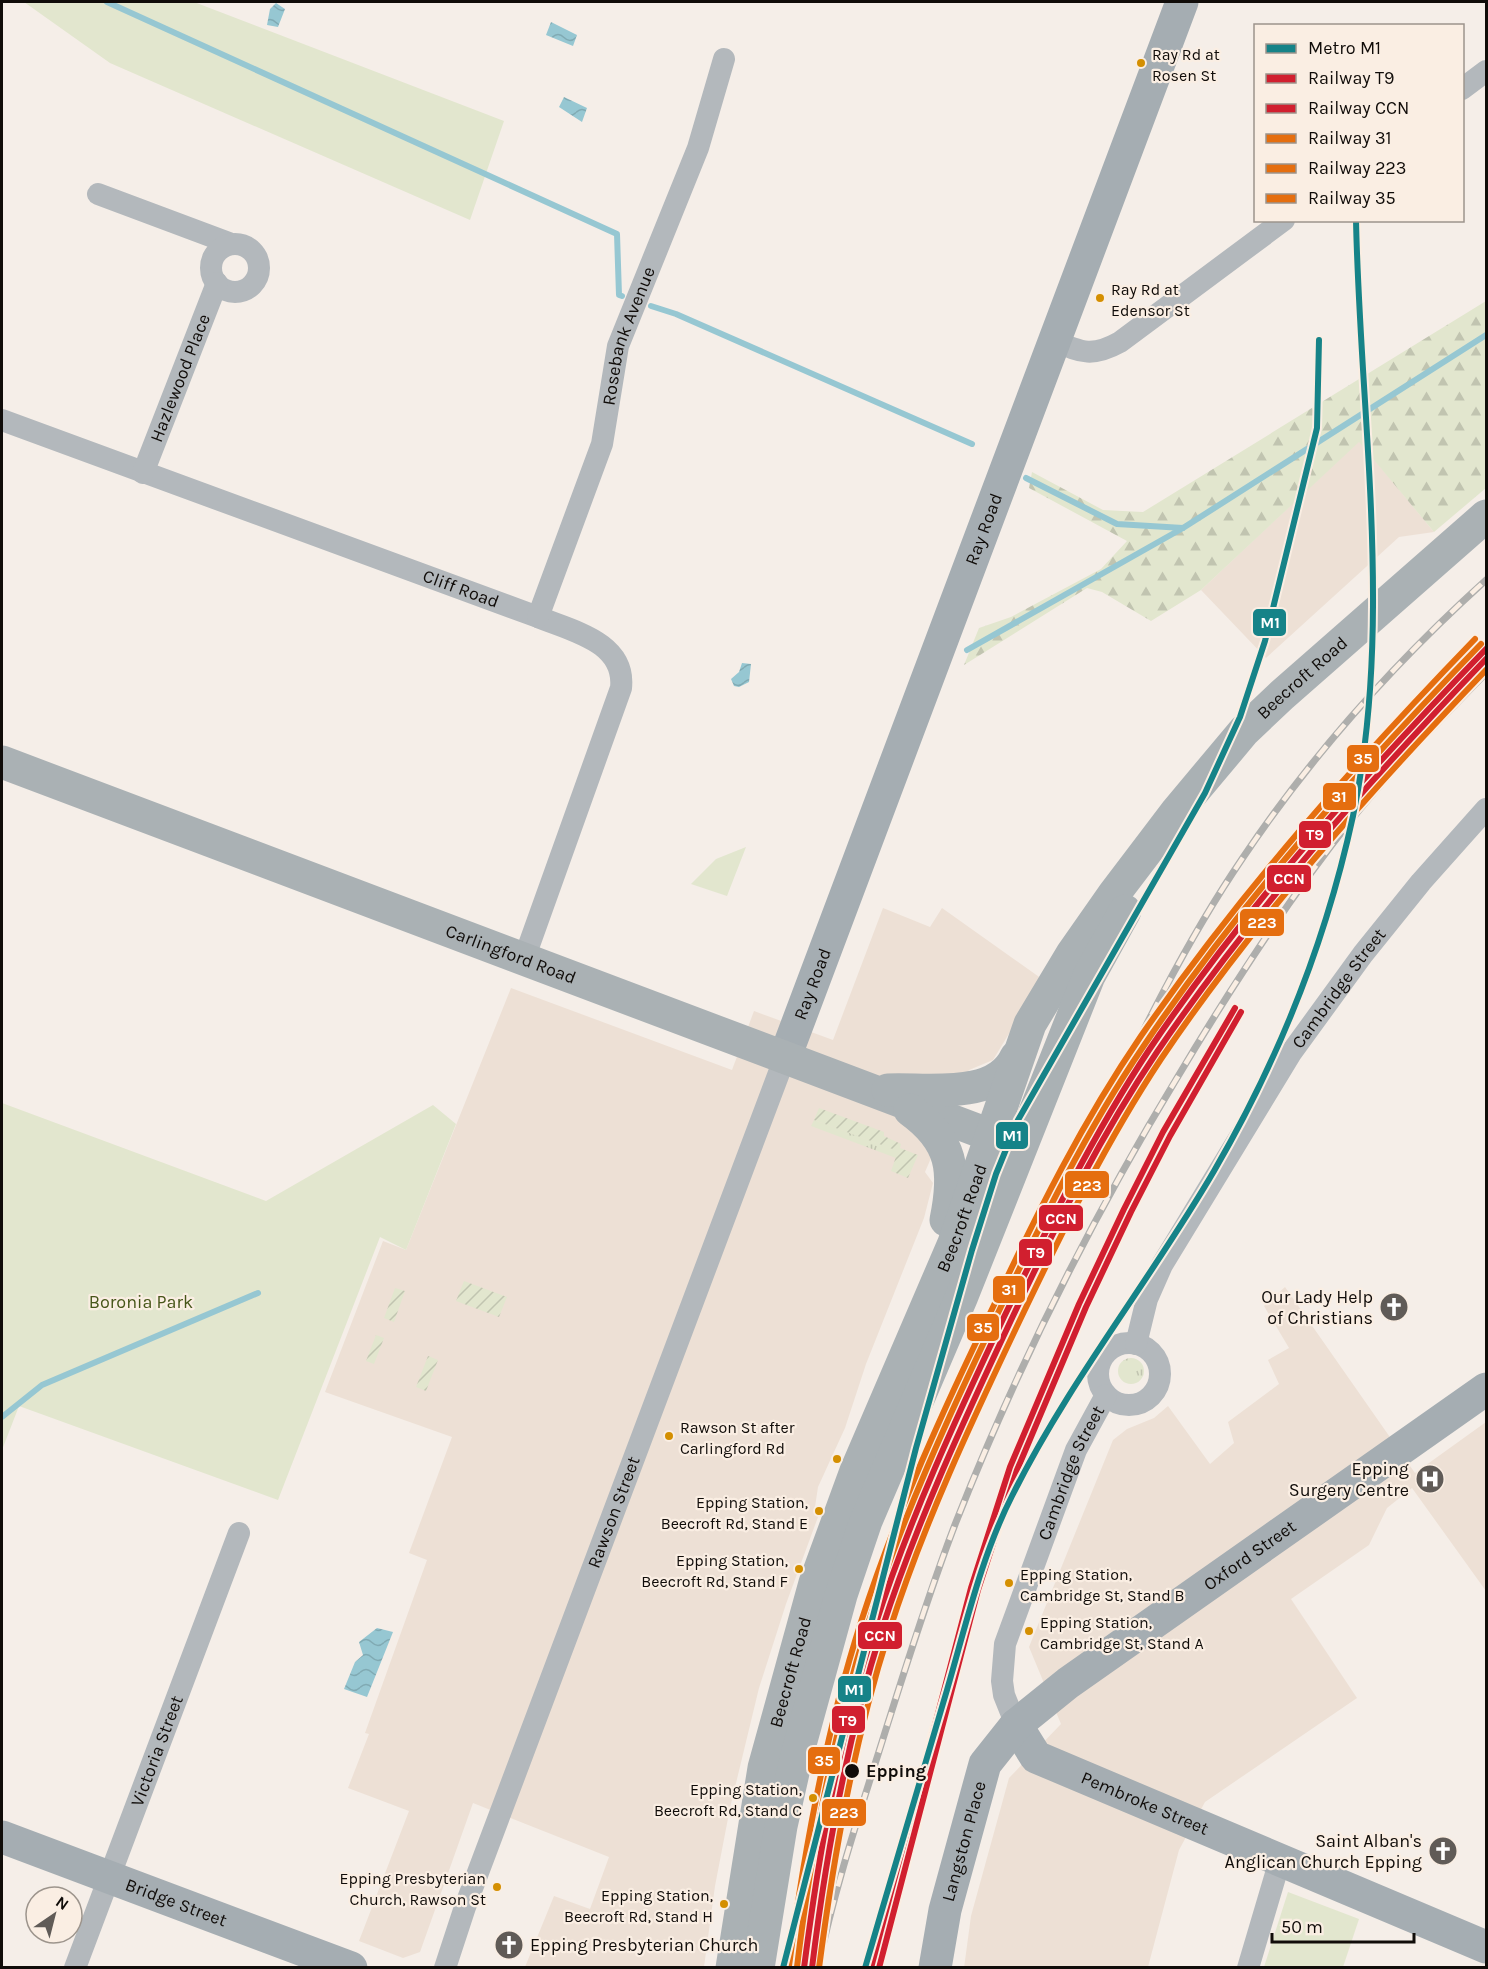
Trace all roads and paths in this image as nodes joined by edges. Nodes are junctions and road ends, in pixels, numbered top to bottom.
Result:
1 (1179, 2) edge
2 (724, 59) dead end
3 (1486, 71) edge
4 (1464, 88) edge
5 (98, 194) dead end
6 (1281, 222) edge
7 (229, 243) junction
8 (217, 283) junction
9 (1055, 341) junction
10 (2, 420) edge
11 (143, 473) junction
12 (1486, 516) edge
13 (1486, 540) edge
14 (538, 617) junction
15 (2, 762) edge
16 (1486, 810) edge
17 (524, 959) junction
18 (1022, 1044) junction
19 (785, 1057) junction
20 (874, 1091) junction
21 (990, 1136) junction
22 (1021, 1147) junction
23 (930, 1295) junction
24 (1136, 1344) junction
25 (1486, 1389) edge
26 (1106, 1395) junction
27 (239, 1533) dead end
28 (1016, 1725) junction
29 (2, 1837) edge
30 (1280, 1860) junction
31 (109, 1878) junction
32 (1486, 1947) edge
33 (75, 1968) edge
34 (351, 1968) edge
35 (445, 1968) edge
36 (732, 1968) edge
37 (758, 1968) edge
38 (934, 1968) edge
39 (1248, 1968) edge

1 - 9 street, Ray Road
2 - 14 street, Rosebank Avenue
3 - 4 street
5 - 7 street
6 - 9 street
7 - 8 street, Hazlewood Place
7 - 8 street
8 - 11 street, Hazlewood Place
9 - 19 street, Ray Road
10 - 11 street, Cliff Road
11 - 14 street, Cliff Road
12 - 18 main road, Beecroft Road
13 - 22 main road, Beecroft Road
14 - 17 street, Cliff Road
15 - 17 main road, Carlingford Road
16 - 24 street, Cambridge Street
17 - 19 main road, Carlingford Road
18 - 20 main road
18 - 21 main road, Beecroft Road
19 - 20 main road, Carlingford Road
19 - 35 street, Rawson Street
20 - 21 main road, Carlingford Road
20 - 23 main road
21 - 22 main road, Carlingford Road
21 - 23 main road, Beecroft Road
22 - 37 main road, Beecroft Road
23 - 36 main road, Beecroft Road
24 - 26 street, Cambridge Street
24 - 26 street, Cambridge Street
25 - 28 street, Oxford Street
26 - 28 street, Cambridge Street
27 - 31 street, Victoria Street
28 - 30 street, Pembroke Street
28 - 38 street, Langston Place
29 - 31 street, Bridge Street
30 - 32 street, Pembroke Street
30 - 39 street
31 - 33 street, Victoria Street
31 - 34 street, Bridge Street

